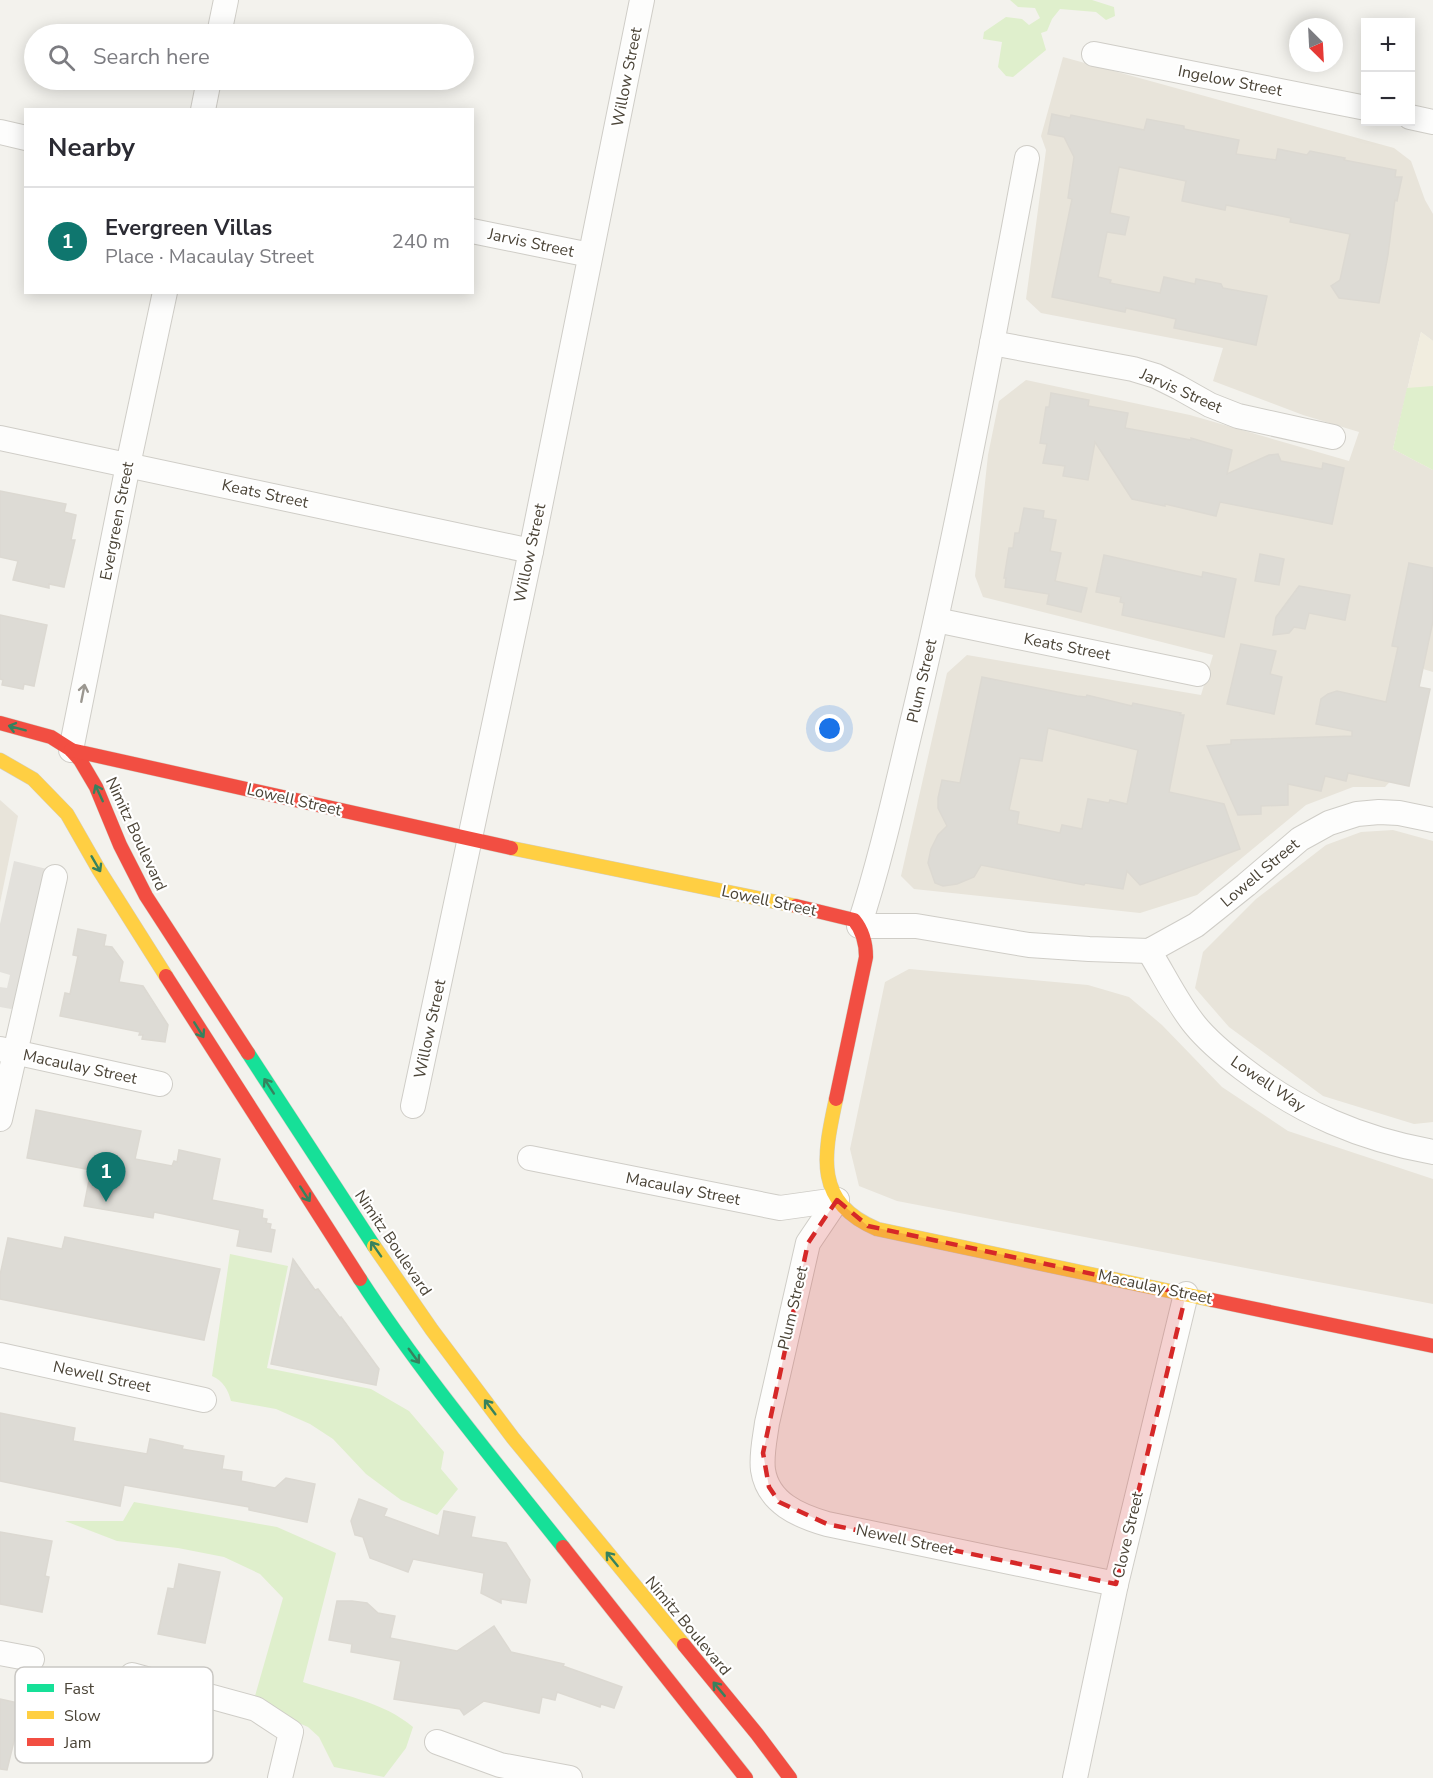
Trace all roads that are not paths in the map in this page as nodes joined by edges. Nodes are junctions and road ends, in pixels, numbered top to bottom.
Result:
1 (226, 0) edge
2 (642, 0) edge
3 (221, 24) edge
4 (1094, 54) dead end
5 (207, 90) edge
6 (1361, 107) edge
7 (203, 108) edge
8 (1415, 118) edge
9 (1433, 122) edge
10 (0, 132) edge
11 (24, 138) edge
12 (1027, 158) dead end
13 (474, 231) edge
14 (590, 255) junction
15 (165, 294) edge
16 (992, 343) junction
17 (1333, 437) dead end
18 (0, 438) edge
19 (128, 465) junction
20 (531, 551) junction
21 (936, 620) junction
22 (1198, 674) dead end
23 (0, 723) edge
24 (59, 750) junction
25 (0, 760) edge
26 (1433, 820) edge
27 (471, 840) junction
28 (55, 877) dead end
29 (860, 926) junction
30 (1149, 951) junction
31 (7, 1051) edge
32 (160, 1084) dead end
33 (413, 1106) dead end
34 (0, 1119) edge
35 (1433, 1152) edge
36 (530, 1158) dead end
37 (837, 1200) junction
38 (877, 1229) joint
39 (1186, 1294) junction
40 (1433, 1346) edge
41 (0, 1355) edge
42 (204, 1400) dead end
43 (767, 1423) joint
44 (1116, 1584) junction
45 (0, 1653) edge
46 (32, 1659) dead end
47 (213, 1697) edge
48 (437, 1742) dead end
49 (773, 1768) edge
50 (279, 1778) edge
51 (570, 1778) edge
52 (746, 1778) edge
53 (790, 1778) edge
54 (1076, 1778) edge

1 - 3 street
2 - 14 street, Willow Street
4 - 6 street, Ingelow Street
5 - 7 street
8 - 9 street
10 - 11 street
12 - 16 street, Plum Street
13 - 14 street, Jarvis Street
14 - 20 street, Willow Street
15 - 19 street, Evergreen Street
16 - 17 street, Jarvis Street
16 - 21 street, Plum Street
18 - 19 street, Keats Street
19 - 20 street, Keats Street
24 -> 19 street, Evergreen Street
20 - 27 street, Willow Street
21 - 22 street, Keats Street
21 - 29 street, Plum Street
24 -> 23 main road, Nimitz Boulevard
24 - 27 main road, Lowell Street
49 -> 24 main road, Nimitz Boulevard
25 -> 52 main road
26 - 30 street, Lowell Street
27 - 29 main road, Lowell Street
27 - 33 street, Willow Street
28 - 31 street
29 - 30 street, Lowell Street
29 - 37 main road, Plum Street
30 - 35 street, Lowell Way
31 - 32 street, Macaulay Street
31 - 34 street
36 - 37 street, Macaulay Street
37 - 38 main road, Plum Street
37 - 43 street, Plum Street
38 - 39 main road, Macaulay Street
39 - 40 main road, Macaulay Street
39 - 44 street, Clove Street
41 - 42 street, Newell Street
43 - 44 street, Newell Street
44 - 54 street, Clove Street
45 - 46 street
47 - 50 street
48 - 51 street
49 - 53 main road, Nimitz Boulevard

